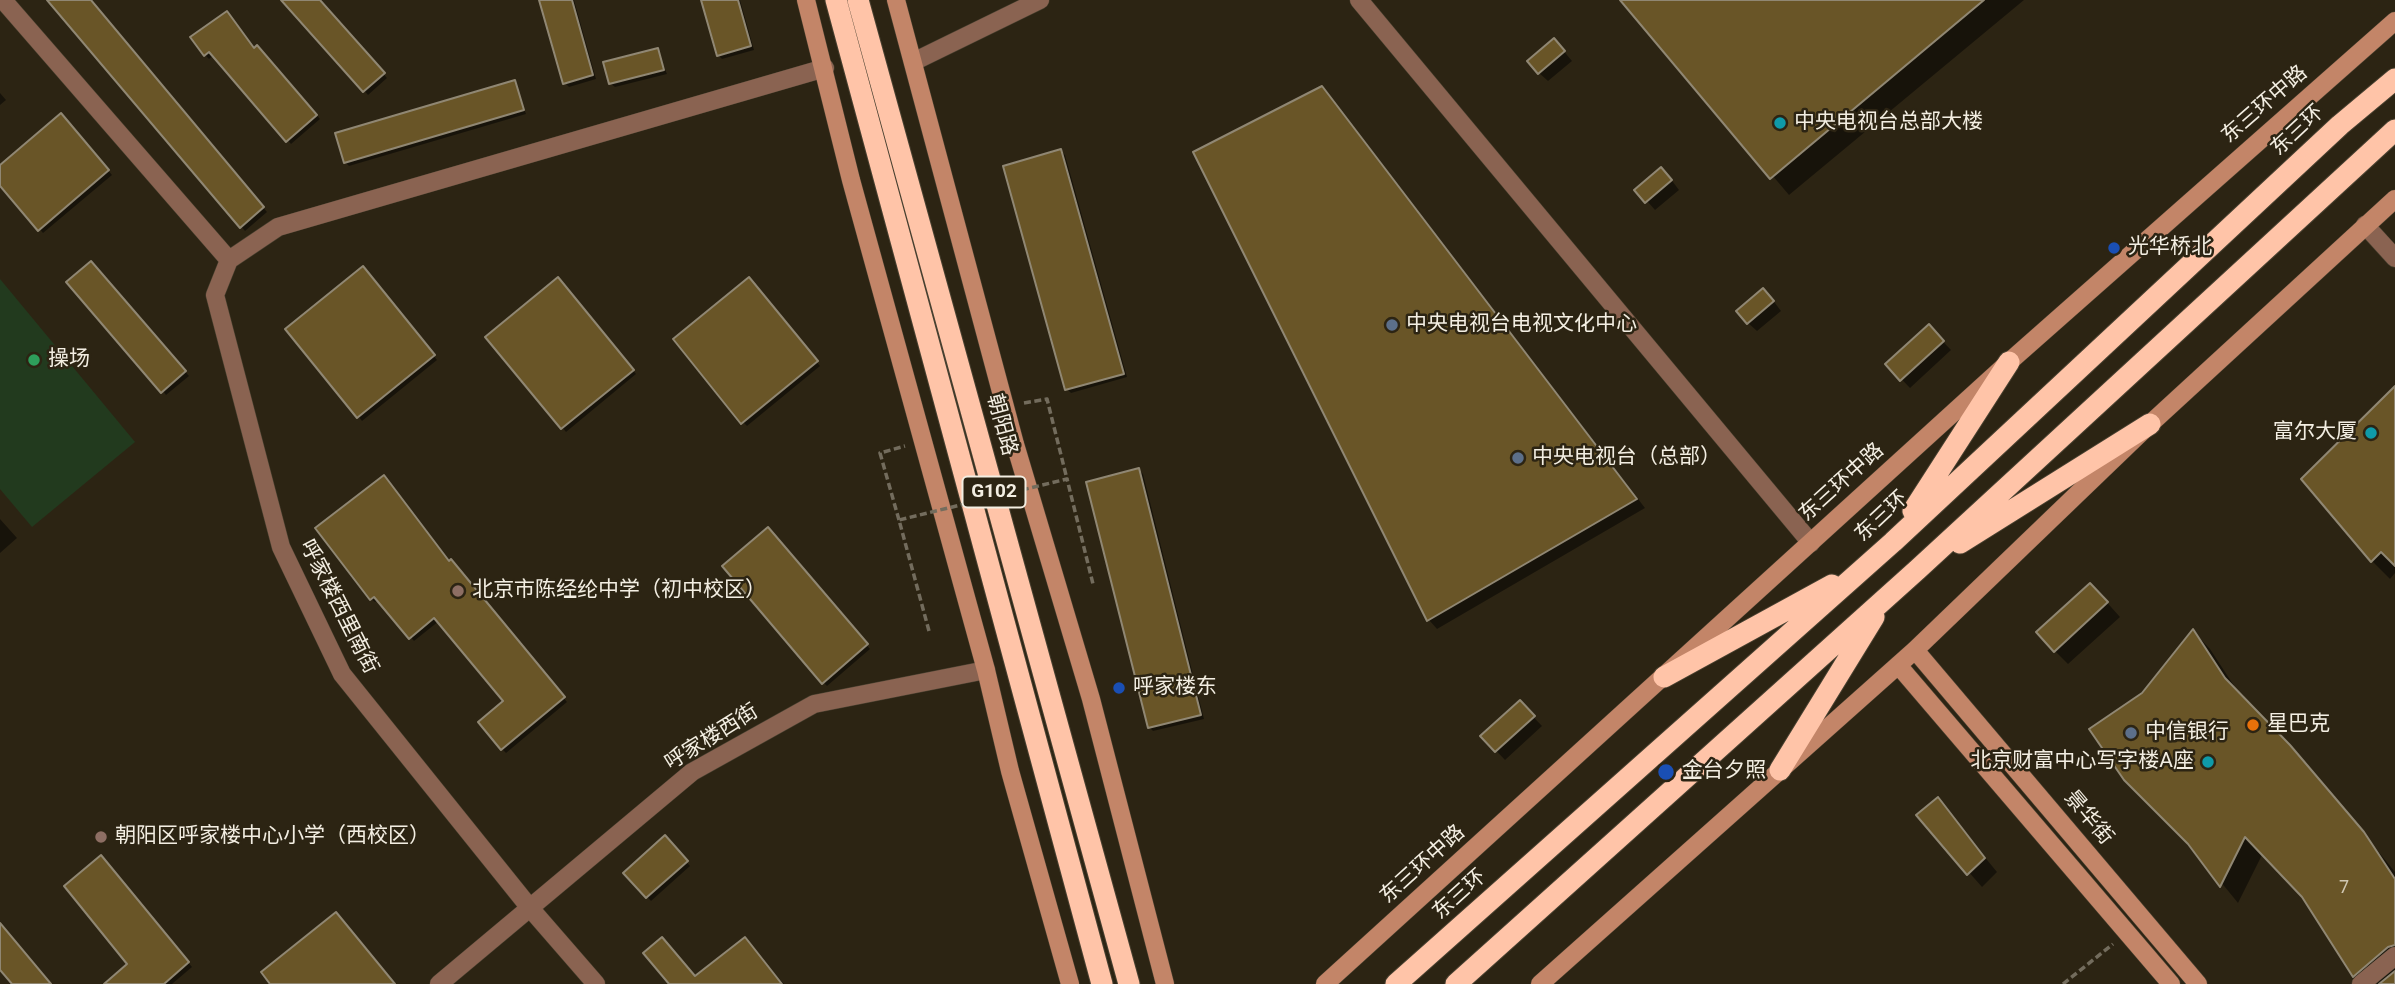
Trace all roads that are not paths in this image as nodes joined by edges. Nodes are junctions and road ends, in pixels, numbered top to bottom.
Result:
1 (3, 0) edge
2 (806, 0) edge
3 (836, 0) edge
4 (858, 0) edge
5 (896, 0) edge
6 (1040, 0) edge
7 (1359, 0) edge
8 (2395, 21) edge
9 (913, 62) junction
10 (825, 68) junction
11 (2395, 79) edge
12 (2395, 130) edge
13 (2395, 199) edge
14 (2365, 225) junction
15 (2395, 258) edge
16 (229, 260) junction
17 (2009, 362) junction
18 (2150, 424) junction
19 (1893, 542) junction
20 (1811, 543) junction
21 (1864, 567) junction
22 (1917, 570) junction
23 (1887, 595) junction
24 (1915, 650) junction
25 (1898, 665) junction
26 (986, 670) junction
27 (1664, 677) junction
28 (1780, 770) junction
29 (530, 908) junction
30 (2395, 956) edge
31 (2395, 967) edge
32 (439, 984) edge
33 (596, 984) edge
34 (1070, 984) edge
35 (1102, 984) edge
36 (1129, 984) edge
37 (1165, 984) edge
38 (1325, 984) edge
39 (1396, 984) edge
40 (1456, 984) edge
41 (1540, 984) edge
42 (2171, 984) edge
43 (2198, 984) edge
44 (2361, 984) edge
45 (2374, 984) edge

1 - 16 street
2 - 10 street
3 - 35 highway, G102
4 - 36 highway, 朝阳路 / G102
5 - 9 street, 朝阳路
6 - 9 street
7 - 20 street
8 - 17 street, 东三环中路
9 - 37 street, 朝阳路
10 - 16 street
10 - 26 street
11 - 19 highway, 东三环
12 - 22 highway
13 - 14 street
14 - 15 street
14 - 18 street
16 - 29 street, 呼家楼西里南街
17 - 19 highway
17 - 20 street, 东三环中路
18 - 22 highway
18 - 24 street
19 - 21 highway, 东三环
20 - 27 street, 东三环中路
21 - 27 highway
21 - 39 highway, 东三环
22 - 23 highway
23 - 28 highway
23 - 40 highway
24 - 25 street
24 - 43 street, 景华街
25 - 28 street
25 - 42 street
26 - 29 street, 呼家楼西街
26 - 34 street
27 - 38 street, 东三环中路
28 - 41 street
29 - 32 street, 呼家楼西街
29 - 33 street, 呼家楼西里南街
30 - 44 street
31 - 45 street

